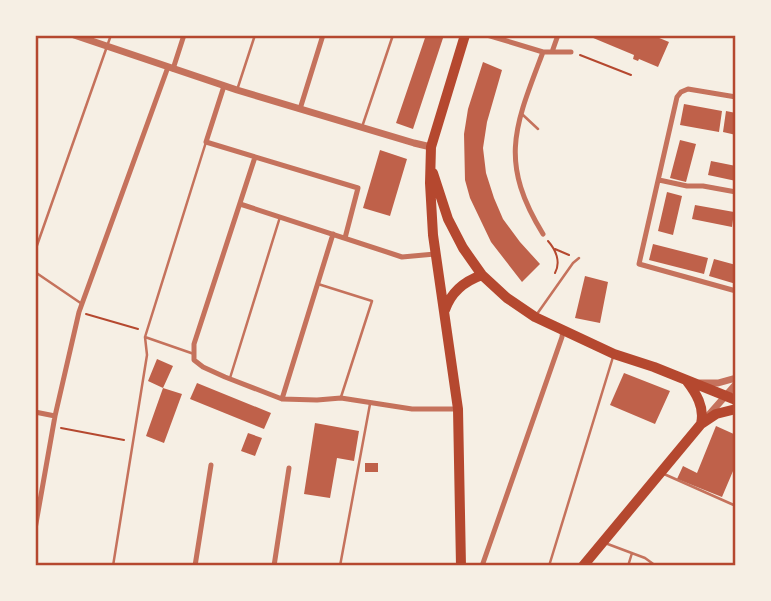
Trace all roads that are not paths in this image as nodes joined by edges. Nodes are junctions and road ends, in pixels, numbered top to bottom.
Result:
1 (75, 35) edge
2 (111, 35) edge
3 (184, 35) edge
4 (256, 35) edge
5 (323, 35) edge
6 (393, 35) edge
7 (466, 35) edge
8 (487, 35) edge
9 (558, 35) edge
10 (107, 46) junction
11 (543, 52) junction
12 (552, 52) junction
13 (571, 52) road end
14 (170, 68) junction
15 (224, 86) junction
16 (237, 90) junction
17 (736, 97) edge
18 (300, 109) junction
19 (520, 112) junction
20 (362, 128) junction
21 (538, 129) dead end
22 (206, 142) junction
23 (431, 147) junction
24 (255, 157) junction
25 (430, 166) junction
26 (659, 180) junction
27 (736, 192) edge
28 (240, 204) junction
29 (280, 217) junction
30 (333, 234) junction
31 (542, 234) road end
32 (345, 238) junction
33 (35, 251) edge
34 (436, 254) junction
35 (579, 258) road end
36 (35, 272) edge
37 (482, 275) junction
38 (318, 284) junction
39 (736, 291) edge
40 (82, 303) junction
41 (445, 310) junction
42 (536, 317) junction
43 (563, 329) junction
44 (145, 337) junction
45 (614, 354) junction
46 (194, 357) junction
47 (736, 378) edge
48 (230, 379) junction
49 (686, 380) junction
50 (736, 384) edge
51 (731, 397) edge
52 (341, 398) junction
53 (282, 399) junction
54 (370, 403) junction
55 (458, 409) junction
56 (736, 409) edge
57 (35, 412) edge
58 (55, 416) junction
59 (701, 424) junction
60 (211, 464) dead end
61 (289, 468) dead end
62 (661, 473) junction
63 (736, 506) edge
64 (35, 529) edge
65 (602, 541) junction
66 (632, 553) junction
67 (113, 566) edge
68 (195, 566) edge
69 (274, 566) edge
70 (341, 566) edge
71 (461, 566) edge
72 (482, 566) edge
73 (549, 566) edge
74 (583, 566) edge
75 (628, 566) edge
76 (656, 566) edge

1 - 10 street
2 - 10 lane
3 - 14 street
4 - 16 lane
5 - 18 street
6 - 20 lane
7 - 23 highway
8 - 11 street
9 - 12 street
10 - 14 street
10 - 33 lane
11 - 12 street
11 - 19 street
12 - 13 street
14 - 15 street
14 - 40 street
15 - 16 street
15 - 22 street
16 - 18 street
17 - 26 street
18 - 20 street
19 - 21 lane
19 - 31 street
20 - 23 street
22 - 24 street
22 - 44 lane
23 - 25 highway
24 - 28 street
24 - 32 street
25 - 34 highway
25 - 37 highway
26 - 27 street
26 - 39 street
28 - 29 street
28 - 46 street
29 - 30 street
29 - 48 lane
30 - 32 street
30 - 38 street
32 - 34 street
34 - 41 highway
35 - 42 lane
36 - 40 lane
37 - 41 highway
37 - 42 highway
38 - 52 lane
38 - 53 street
40 - 58 street
41 - 55 highway
42 - 43 highway
43 - 45 highway
43 - 72 street
44 - 46 lane
44 - 67 lane
45 - 49 highway
45 - 73 lane
46 - 48 street
47 - 49 street
48 - 53 street
49 - 51 highway
49 - 59 highway
50 - 51 street
51 - 59 street
52 - 53 street
52 - 54 street
54 - 55 street
54 - 70 lane
55 - 71 highway
56 - 59 highway
57 - 58 street
58 - 64 street
59 - 62 highway
60 - 68 street
61 - 69 street
62 - 63 lane
62 - 65 highway
65 - 66 lane
65 - 74 highway
66 - 75 lane
66 - 76 lane

